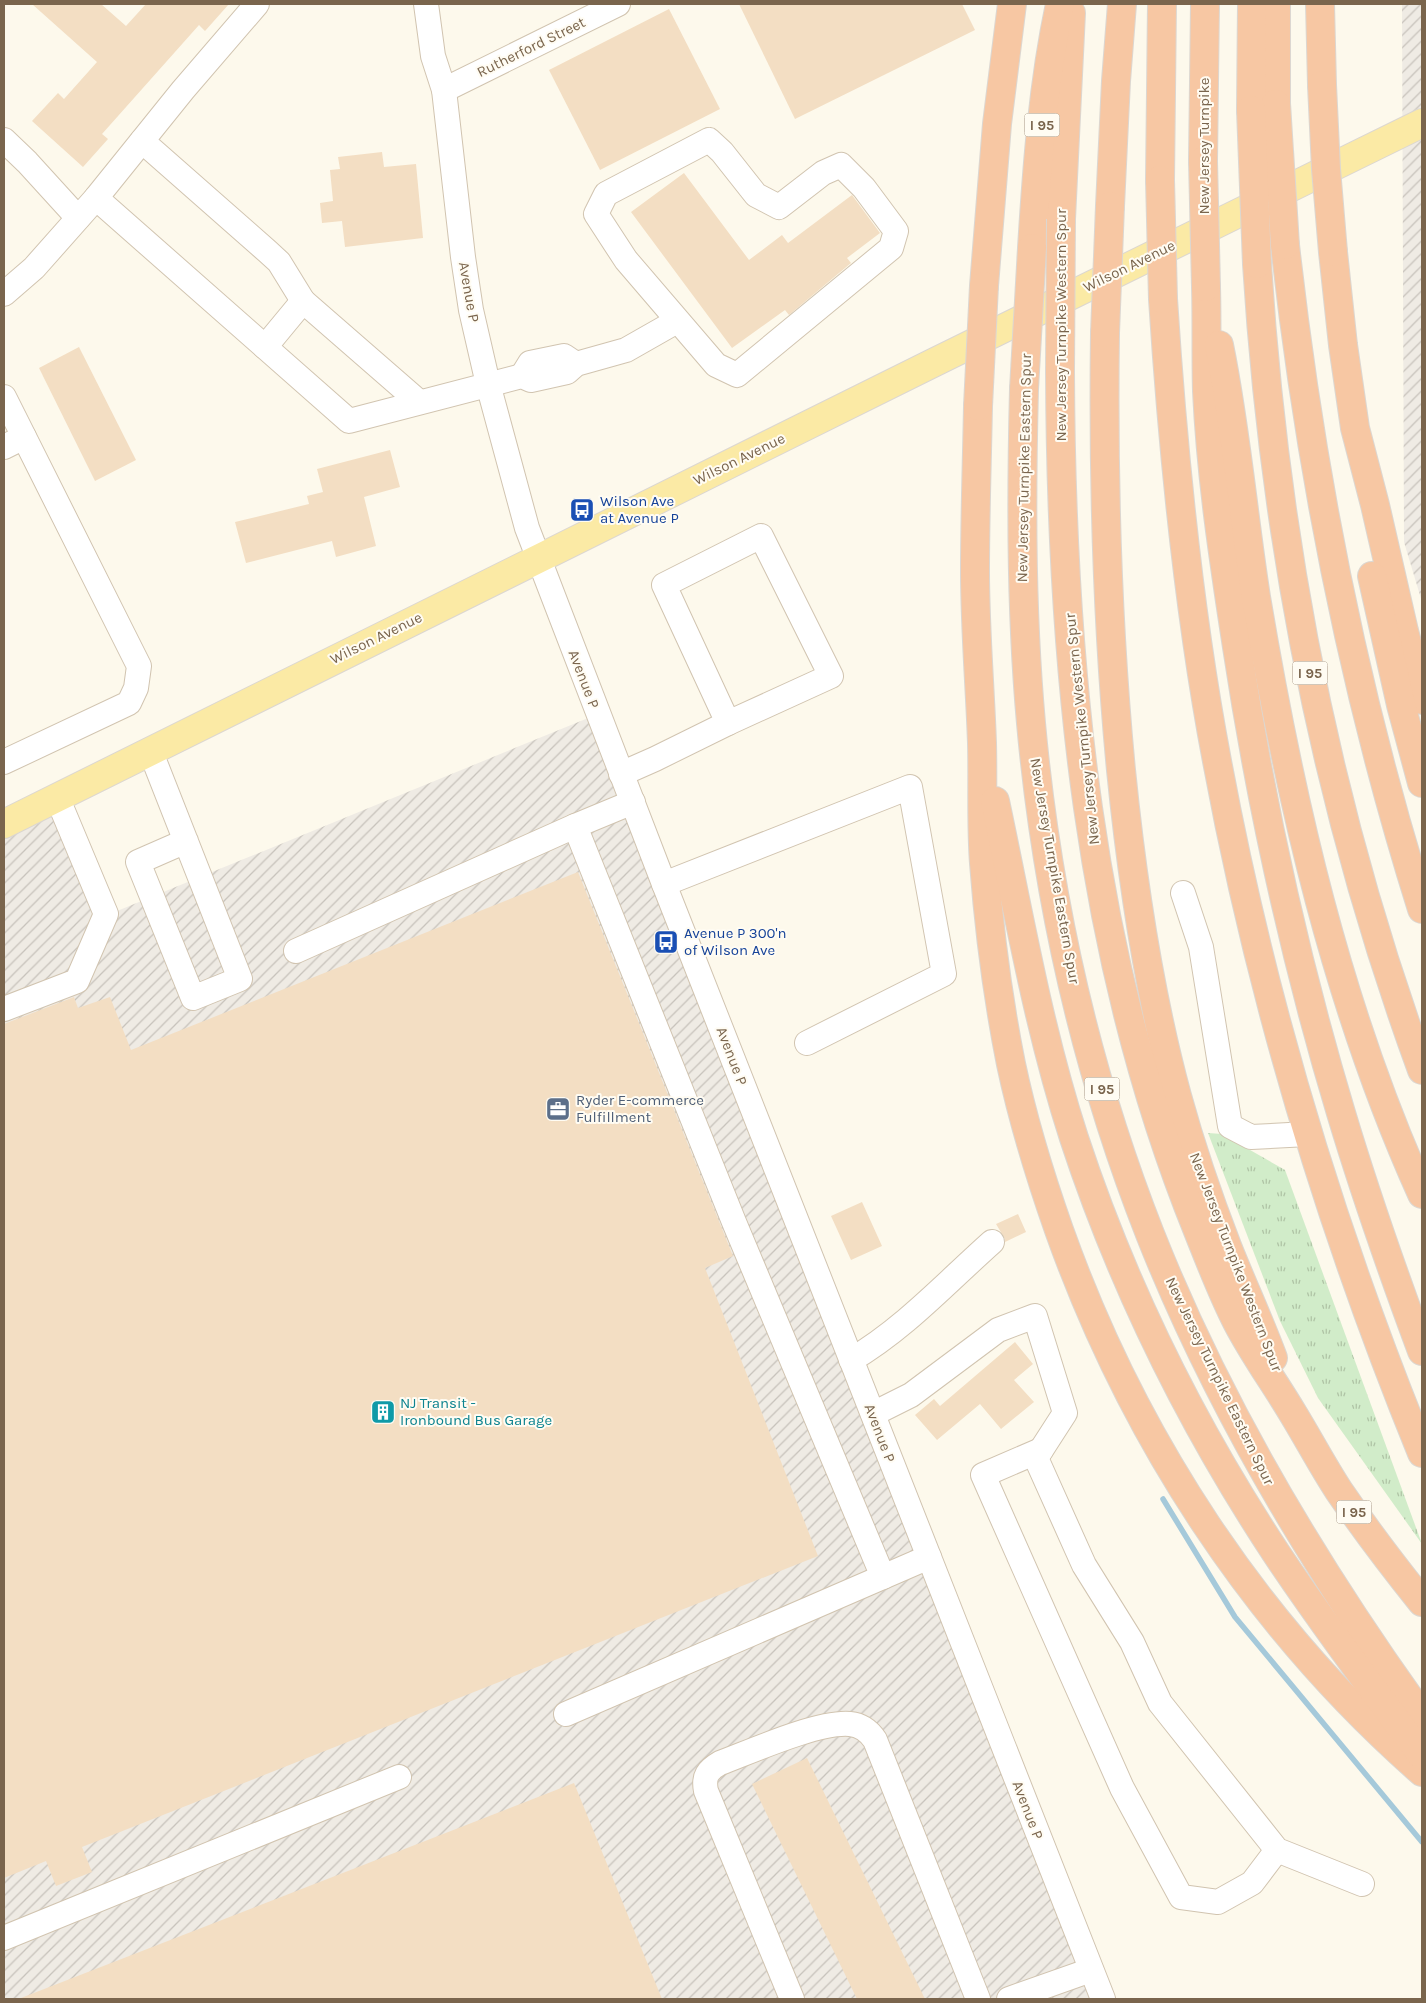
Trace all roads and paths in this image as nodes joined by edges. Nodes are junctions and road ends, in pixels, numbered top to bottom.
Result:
1 (257, 4) edge
2 (426, 4) edge
3 (618, 4) edge
4 (1012, 4) edge
5 (1060, 4) edge
6 (1072, 4) edge
7 (1122, 4) edge
8 (1162, 4) edge
9 (1205, 4) edge
10 (1252, 4) edge
11 (1276, 4) edge
12 (1320, 4) edge
13 (444, 90) junction
14 (1264, 107) junction
15 (1422, 123) edge
16 (4, 140) edge
17 (142, 141) junction
18 (1326, 169) junction
19 (96, 198) junction
20 (78, 218) junction
21 (1206, 287) junction
22 (4, 294) edge
23 (303, 301) junction
24 (677, 321) junction
25 (265, 347) junction
26 (488, 384) junction
27 (4, 397) edge
28 (1351, 401) junction
29 (419, 402) junction
30 (14, 442) edge
31 (537, 558) junction
32 (1422, 700) edge
33 (728, 723) junction
34 (982, 741) junction
35 (150, 750) junction
36 (4, 762) edge
37 (621, 774) junction
38 (1422, 783) edge
39 (57, 797) junction
40 (632, 802) junction
41 (4, 824) edge
42 (575, 826) junction
43 (186, 841) junction
44 (664, 884) junction
45 (1183, 893) dead end
46 (1422, 909) edge
47 (296, 951) dead end
48 (4, 1009) edge
49 (807, 1043) dead end
50 (1422, 1070) edge
51 (1308, 1134) junction
52 (1422, 1194) edge
53 (992, 1242) dead end
54 (1422, 1351) edge
55 (852, 1360) junction
56 (872, 1414) junction
57 (1295, 1416) junction
58 (1041, 1450) junction
59 (1422, 1453) edge
60 (929, 1557) junction
61 (884, 1577) junction
62 (1422, 1602) edge
63 (566, 1714) dead end
64 (1422, 1716) edge
65 (1422, 1756) edge
66 (1422, 1772) edge
67 (399, 1777) dead end
68 (1277, 1850) junction
69 (1362, 1884) dead end
70 (4, 1938) edge
71 (1091, 1970) junction
72 (792, 1999) edge
73 (978, 1999) edge
74 (1009, 1999) edge
75 (1102, 1999) edge

1 - 17 street
2 - 13 street, Avenue P
3 - 13 street, Rutherford Street
4 - 34 highway, bridge
5 - 64 highway, New Jersey Turnpike Eastern Spur / I 95, bridge
6 - 57 highway, New Jersey Turnpike Western Spur / I 95, bridge
7 - 57 highway, New Jersey Turnpike Western Spur / I 95, bridge
8 - 51 highway, bridge
9 - 21 highway, New Jersey Turnpike / I 95, bridge
10 - 14 highway, I 95
11 - 14 highway, I 95
12 - 18 highway, bridge
13 - 26 street, Avenue P
14 - 46 highway, I 95, bridge
14 - 50 highway, I 95, bridge
15 - 18 main road, Wilson Avenue
16 - 20 street
17 - 19 street
17 - 23 street
18 - 28 highway, bridge
18 - 31 main road, Wilson Avenue
19 - 20 street
19 - 25 street
20 - 22 street
21 - 52 highway, I 95
21 - 54 highway, I 95
23 - 25 street
23 - 29 street
24 - 24 street
24 - 26 street
25 - 29 street
26 - 29 street
26 - 31 street, Avenue P
27 - 30 street
28 - 32 highway
28 - 38 highway
30 - 36 street
31 - 35 main road, Wilson Avenue
31 - 37 street, Avenue P
33 - 33 street
33 - 37 street
34 - 65 highway
34 - 66 highway
35 - 39 main road, Wilson Avenue
35 - 43 street
37 - 40 street, Avenue P
39 - 41 main road, Wilson Avenue
39 - 48 street
40 - 42 street
40 - 44 street, Avenue P
42 - 47 street
42 - 61 street
43 - 43 street
44 - 49 street
44 - 55 street, Avenue P
45 - 51 street
51 - 59 highway
53 - 55 street
55 - 56 street, Avenue P
56 - 58 street
56 - 60 street, Avenue P
57 - 62 highway, New Jersey Turnpike Western Spur / I 95
58 - 68 street
58 - 68 street
60 - 61 street
60 - 71 street, Avenue P
61 - 63 street
67 - 70 street
68 - 69 street
71 - 74 street
71 - 75 street, Avenue P
72 - 73 street

